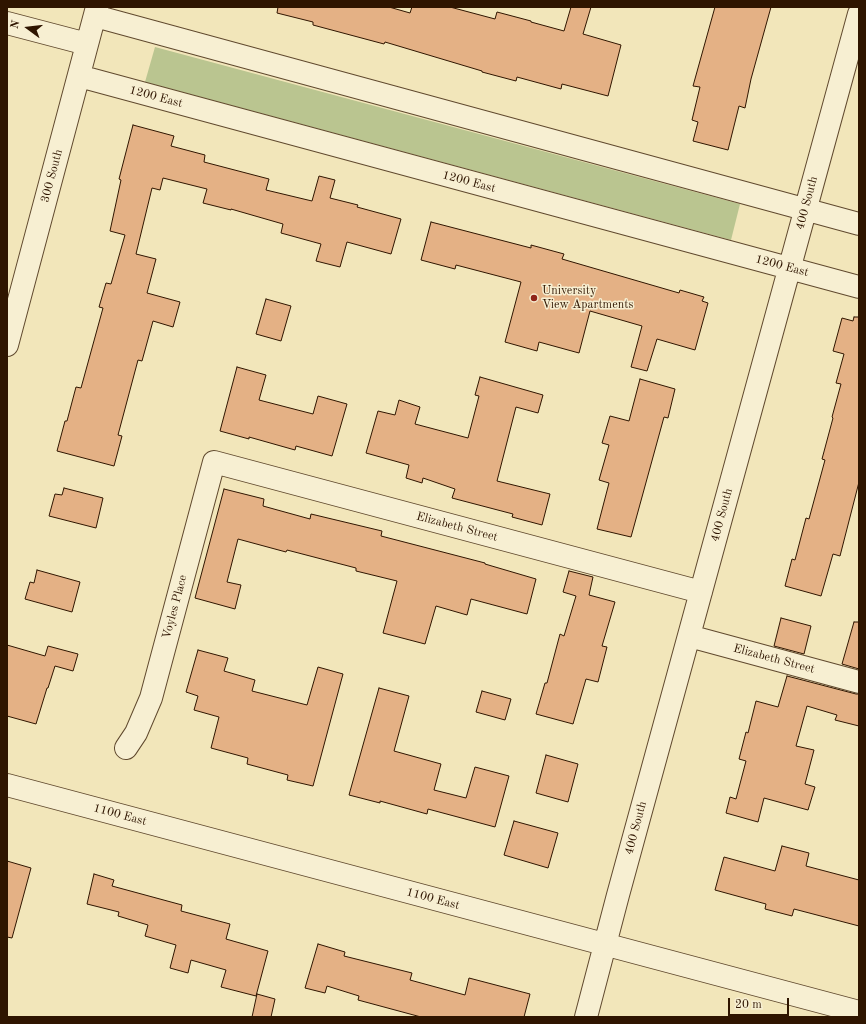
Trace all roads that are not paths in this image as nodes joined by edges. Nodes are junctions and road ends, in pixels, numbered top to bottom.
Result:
1 (96, 11) edge
2 (859, 14) edge
3 (7, 23) edge
4 (87, 44) junction
5 (79, 76) junction
6 (806, 210) junction
7 (859, 224) edge
8 (789, 268) junction
9 (859, 288) edge
10 (7, 345) edge
11 (214, 462) joint
12 (701, 592) junction
13 (689, 636) junction
14 (859, 682) edge
15 (126, 748) dead end
16 (7, 785) edge
17 (605, 944) junction
18 (859, 1012) edge
19 (586, 1017) edge

1 - 4 street, 300 South
1 - 6 street
2 - 6 street, 400 South
3 - 4 street
4 - 5 street, 300 South
5 - 8 street, 1200 East
5 - 10 street, 300 South
6 - 7 street
6 - 8 street, 400 South
8 - 9 street, 1200 East
8 - 12 street, 400 South
11 - 12 street, Elizabeth Street
11 - 15 street, Voyles Place
12 - 13 street, 400 South
13 - 14 street, Elizabeth Street
13 - 17 street, 400 South
16 - 17 street, 1100 East
17 - 18 street, 1100 East
17 - 19 street, 400 South

